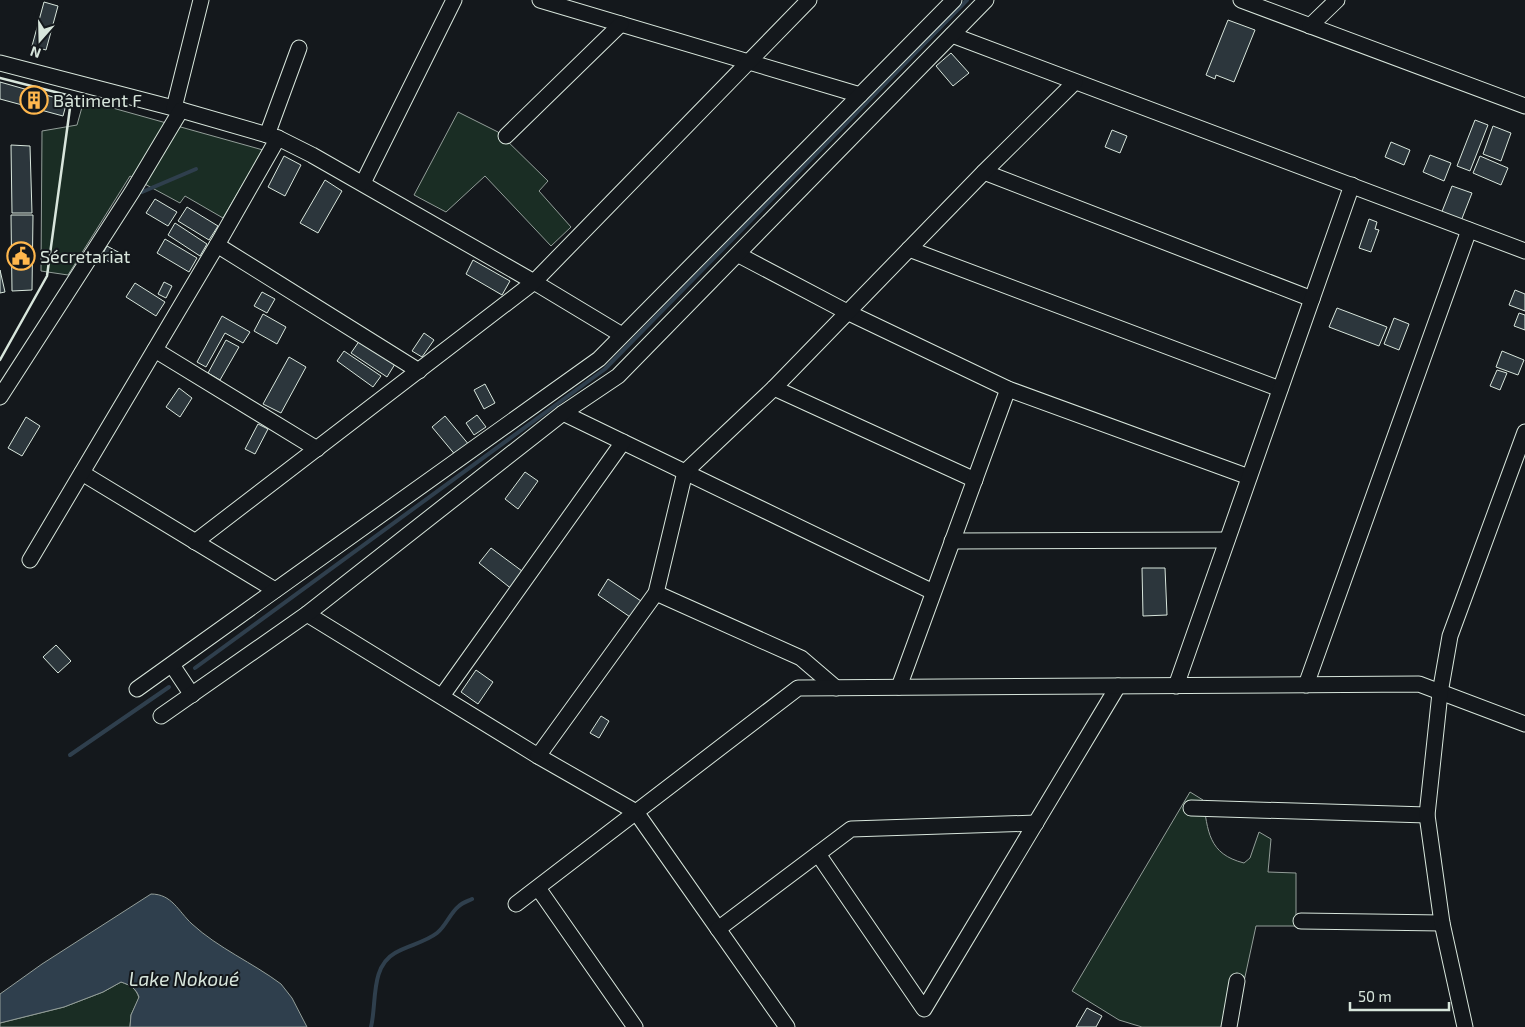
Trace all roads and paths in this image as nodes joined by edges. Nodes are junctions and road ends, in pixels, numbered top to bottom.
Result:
1 (201, 0) edge
2 (454, 0) edge
3 (540, 0) edge
4 (809, 0) edge
5 (954, 0) edge
6 (986, 0) edge
7 (1241, 0) edge
8 (1337, 0) edge
9 (621, 24) junction
10 (1310, 26) junction
11 (952, 35) junction
12 (299, 48) dead end
13 (750, 62) junction
14 (0, 63) edge
15 (1075, 82) junction
16 (860, 95) junction
17 (1525, 106) edge
18 (177, 109) junction
19 (506, 136) dead end
20 (272, 137) junction
21 (984, 172) junction
22 (363, 184) junction
23 (1352, 185) junction
24 (1469, 230) junction
25 (217, 246) junction
26 (909, 249) junction
27 (1525, 251) edge
28 (740, 254) junction
29 (534, 282) junction
30 (1312, 299) junction
31 (847, 312) junction
32 (622, 335) junction
33 (155, 350) junction
34 (419, 370) junction
35 (774, 388) junction
36 (1008, 389) junction
37 (1280, 389) junction
38 (0, 397) edge
39 (563, 413) junction
40 (1525, 432) edge
41 (623, 442) junction
42 (316, 449) junction
43 (685, 472) junction
44 (82, 474) junction
45 (1249, 477) junction
46 (975, 480) junction
47 (1227, 540) junction
48 (952, 541) junction
49 (195, 542) junction
50 (30, 560) dead end
51 (275, 590) junction
52 (933, 592) junction
53 (656, 594) junction
54 (307, 614) junction
55 (172, 665) junction
56 (1306, 685) junction
57 (1118, 686) junction
58 (1176, 686) junction
59 (899, 687) junction
60 (836, 688) junction
61 (137, 689) dead end
62 (1440, 693) junction
63 (192, 695) junction
64 (442, 696) junction
65 (161, 716) dead end
66 (1525, 724) edge
67 (538, 756) junction
68 (1191, 808) dead end
69 (636, 812) junction
70 (1427, 815) junction
71 (1036, 823) junction
72 (818, 854) junction
73 (538, 888) junction
74 (516, 904) dead end
75 (1300, 921) dead end
76 (1442, 923) junction
77 (718, 929) junction
78 (1237, 981) dead end
79 (635, 1027) edge
80 (787, 1027) edge
81 (1229, 1027) edge
82 (1465, 1027) edge

1 - 18 street
2 - 22 street
3 - 9 street
4 - 13 street
5 - 16 street
6 - 11 street
7 - 10 street
8 - 10 street
9 - 13 street
9 - 19 street
10 - 17 street
11 - 15 street
11 - 28 street
12 - 20 street
13 - 16 street
13 - 29 street
14 - 18 street
15 - 21 street
15 - 23 street
16 - 32 street
18 - 20 street
18 - 38 street
20 - 22 street
20 - 25 street
21 - 26 street
21 - 30 street
22 - 29 street
23 - 24 street
23 - 30 street
24 - 27 street
24 - 56 street
25 - 33 street
25 - 34 street
26 - 31 street
26 - 37 street
28 - 31 street
28 - 39 street
29 - 32 street
29 - 34 street
30 - 37 street
31 - 35 street
31 - 36 street
32 - 51 street
33 - 42 street
33 - 44 street
34 - 42 street
35 - 43 street
35 - 46 street
36 - 45 street
36 - 46 street
37 - 45 street
39 - 41 street
39 - 54 street
40 - 62 street
41 - 43 street
41 - 64 street
42 - 49 street
43 - 52 street
43 - 53 street
44 - 49 street
44 - 50 street
45 - 47 street
46 - 48 street
47 - 48 street
47 - 58 street
48 - 52 street
49 - 51 street
51 - 55 street
52 - 59 street
53 - 60 street
53 - 67 street
54 - 63 street
54 - 64 street
55 - 61 street
55 - 63 street
56 - 58 street
56 - 62 street
57 - 58 street
57 - 59 street
57 - 71 street
59 - 60 street
60 - 69 street
62 - 66 street
62 - 70 street
63 - 65 street
64 - 67 street
67 - 69 street
68 - 70 street
69 - 73 street
69 - 77 street
70 - 76 street
71 - 72 street
71 - 72 street
72 - 77 street
73 - 74 street
73 - 79 street
75 - 76 street
76 - 82 street
77 - 80 street
78 - 81 street

